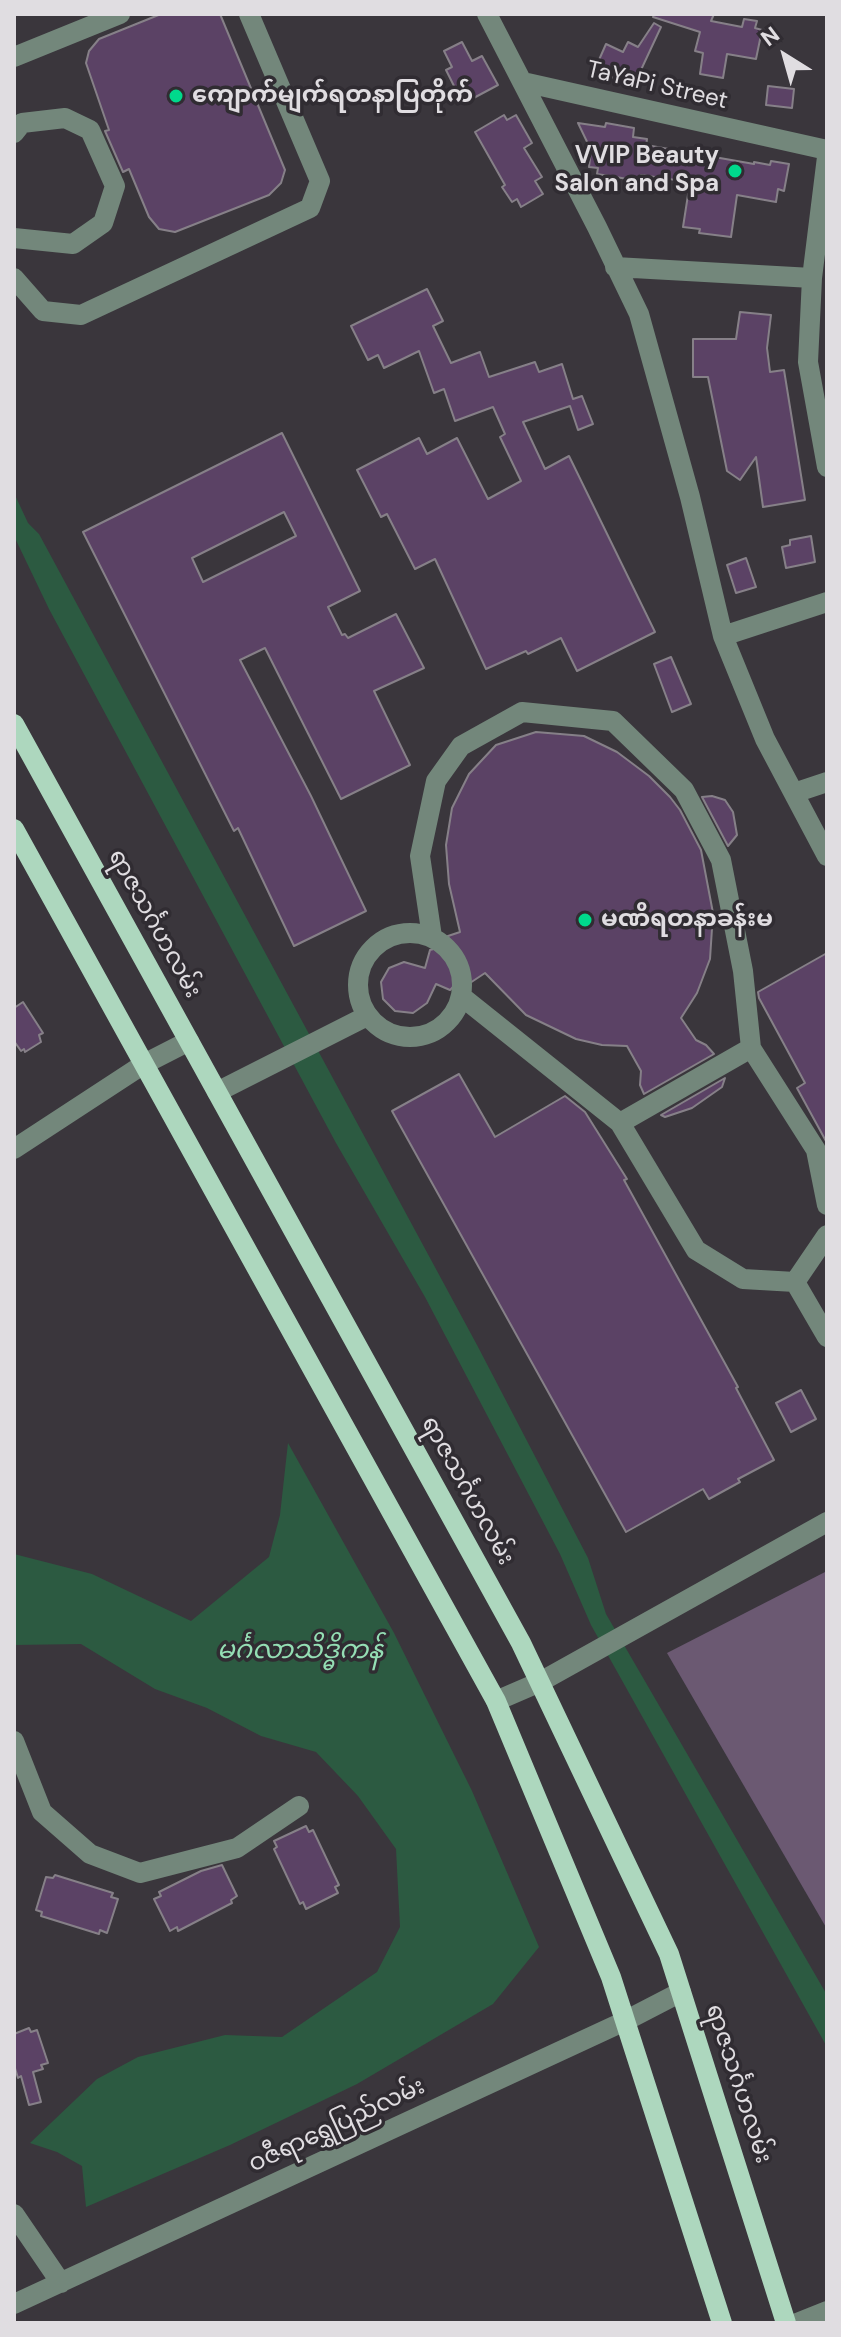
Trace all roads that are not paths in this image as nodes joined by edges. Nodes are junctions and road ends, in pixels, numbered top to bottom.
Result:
1 (120, 14) edge
2 (249, 14) edge
3 (487, 14) edge
4 (14, 57) edge
5 (523, 82) junction
6 (14, 133) edge
7 (827, 150) edge
8 (827, 157) edge
9 (14, 238) edge
10 (615, 267) junction
11 (14, 278) edge
12 (812, 278) junction
13 (827, 467) edge
14 (827, 602) edge
15 (723, 636) junction
16 (14, 724) edge
17 (827, 782) edge
18 (794, 793) junction
19 (14, 829) edge
20 (827, 856) edge
21 (432, 937) junction
22 (461, 996) junction
23 (367, 1016) junction
24 (189, 1041) junction
25 (751, 1048) junction
26 (144, 1064) junction
27 (217, 1092) junction
28 (620, 1123) junction
29 (14, 1149) edge
30 (827, 1205) edge
31 (827, 1235) edge
32 (795, 1282) junction
33 (827, 1337) edge
34 (827, 1522) edge
35 (540, 1682) junction
36 (496, 1701) junction
37 (14, 1741) edge
38 (299, 1806) dead end
39 (681, 1992) junction
40 (625, 2021) junction
41 (14, 2214) edge
42 (61, 2283) junction
43 (14, 2304) edge
44 (827, 2311) edge
45 (722, 2323) edge
46 (786, 2323) edge
47 (797, 2323) edge

1 - 4 street
2 - 11 street
3 - 5 street
5 - 7 street, TaYaPi Street
5 - 10 street
6 - 9 street
8 - 12 street
10 - 12 street
10 - 15 street
12 - 13 street
14 - 15 street
15 - 18 street
16 - 24 main road, ရာဇသင်္ဂဟလမ်း
17 - 18 street
18 - 20 street
19 - 26 main road
21 - 22 street
21 - 23 street
21 - 25 street
22 - 23 street
22 - 28 street
23 - 27 street
24 - 26 street
24 - 27 main road, ရာဇသင်္ဂဟလမ်း
25 - 28 street
25 - 30 street
26 - 29 street
26 - 36 main road
27 - 35 main road, ရာဇသင်္ဂဟလမ်း
28 - 32 street
31 - 32 street
32 - 33 street
34 - 35 street
35 - 36 street
35 - 39 main road, ရာဇသင်္ဂဟလမ်း
36 - 40 main road
37 - 38 street
39 - 40 street, ဝဇီရာရွှေပြည်လမ်း
39 - 46 main road, ရာဇသင်္ဂဟလမ်း
40 - 42 street, ဝဇီရာရွှေပြည်လမ်း
40 - 45 main road
41 - 42 street
42 - 43 street, ဝဇီရာရွှေပြည်လမ်း
44 - 47 street

